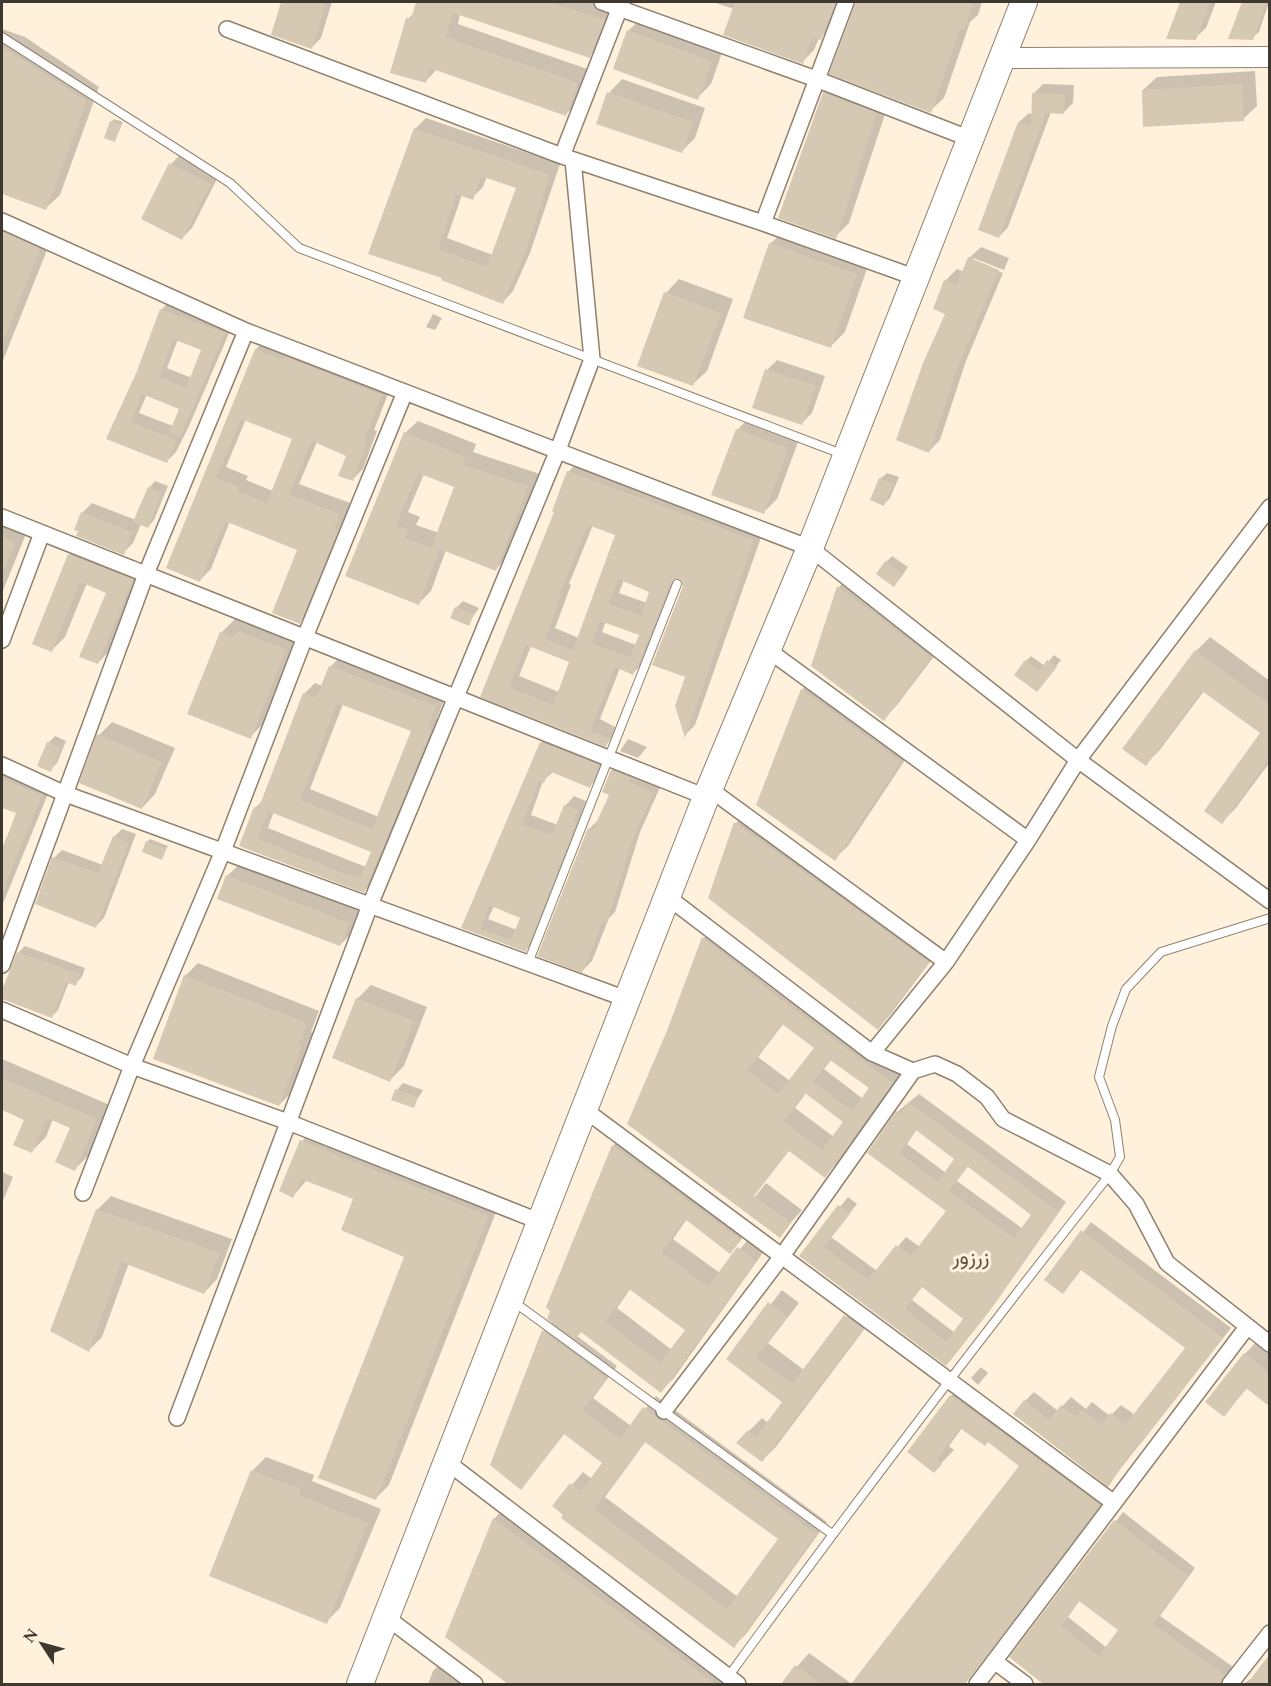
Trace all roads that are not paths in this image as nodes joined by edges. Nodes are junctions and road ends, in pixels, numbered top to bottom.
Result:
1 (602, 2) edge
2 (846, 2) edge
3 (1024, 2) edge
4 (621, 5) edge
5 (227, 29) dead end
6 (2, 37) edge
7 (1269, 57) edge
8 (1000, 58) junction
9 (816, 79) junction
10 (968, 138) junction
11 (568, 158) junction
12 (2, 221) edge
13 (763, 223) junction
14 (914, 277) junction
15 (246, 330) junction
16 (592, 359) junction
17 (405, 392) junction
18 (558, 450) junction
19 (845, 456) junction
20 (1269, 507) edge
21 (2, 517) edge
22 (42, 533) junction
23 (810, 548) junction
24 (146, 574) junction
25 (676, 584) dead end
26 (305, 637) junction
27 (2, 640) edge
28 (768, 650) junction
29 (456, 698) junction
30 (609, 758) junction
31 (1078, 759) junction
32 (2, 765) edge
33 (63, 793) junction
34 (709, 793) junction
35 (1028, 840) junction
36 (223, 851) junction
37 (669, 898) junction
38 (1269, 901) edge
39 (370, 905) junction
40 (1269, 918) edge
41 (946, 962) junction
42 (528, 963) junction
43 (2, 965) edge
44 (629, 999) junction
45 (2, 1010) edge
46 (872, 1053) junction
47 (132, 1066) junction
48 (913, 1071) junction
49 (585, 1110) junction
50 (288, 1122) junction
51 (1110, 1174) junction
52 (83, 1193) dead end
53 (541, 1222) junction
54 (782, 1256) junction
55 (511, 1299) junction
56 (1247, 1327) junction
57 (1269, 1344) edge
58 (948, 1380) junction
59 (664, 1411) junction
60 (177, 1418) dead end
61 (447, 1462) junction
62 (1114, 1503) junction
63 (832, 1534) junction
64 (386, 1617) junction
65 (1269, 1633) edge
66 (994, 1661) junction
67 (733, 1681) edge
68 (360, 1684) edge
69 (475, 1684) edge
70 (977, 1684) edge
71 (1025, 1684) edge
72 (1230, 1684) edge

1 - 4 street
2 - 9 street
3 - 8 main road
4 - 9 street
4 - 11 street
5 - 11 street
6 - 16 lane
7 - 8 street
8 - 10 main road
9 - 10 street
9 - 13 street
10 - 14 main road
11 - 13 street
11 - 16 street
12 - 15 street
13 - 14 street
14 - 19 main road
15 - 17 street
15 - 24 street
16 - 18 street
16 - 19 lane
17 - 18 street
17 - 26 street
18 - 23 street
18 - 29 street
19 - 23 main road
20 - 31 street
21 - 22 street
22 - 24 street
22 - 27 street
23 - 28 main road
23 - 31 street
24 - 26 street
24 - 33 street
25 - 30 lane
26 - 29 street
26 - 36 street
28 - 34 main road
28 - 35 street
29 - 30 street
29 - 39 street
30 - 34 street
30 - 42 lane
31 - 35 street
31 - 38 street
32 - 33 street
33 - 36 street
33 - 43 street
34 - 37 main road
34 - 41 street
35 - 41 street
36 - 39 street
36 - 47 street
37 - 44 main road
37 - 46 street
39 - 42 street
39 - 50 street
40 - 51 lane
41 - 46 street
42 - 44 street
44 - 49 main road
45 - 47 street
46 - 48 street
47 - 50 street
47 - 52 street
48 - 51 street
48 - 54 street
49 - 53 main road
49 - 54 street
50 - 53 street
50 - 60 street
51 - 56 street
51 - 58 lane
53 - 55 main road
54 - 58 street
54 - 59 street
55 - 59 lane
55 - 61 main road
56 - 57 street
56 - 62 street
58 - 62 street
58 - 63 lane
59 - 63 lane
61 - 64 main road
61 - 67 street
62 - 66 street
63 - 67 lane
64 - 68 main road
64 - 69 street
65 - 72 street
66 - 70 street
66 - 71 street

